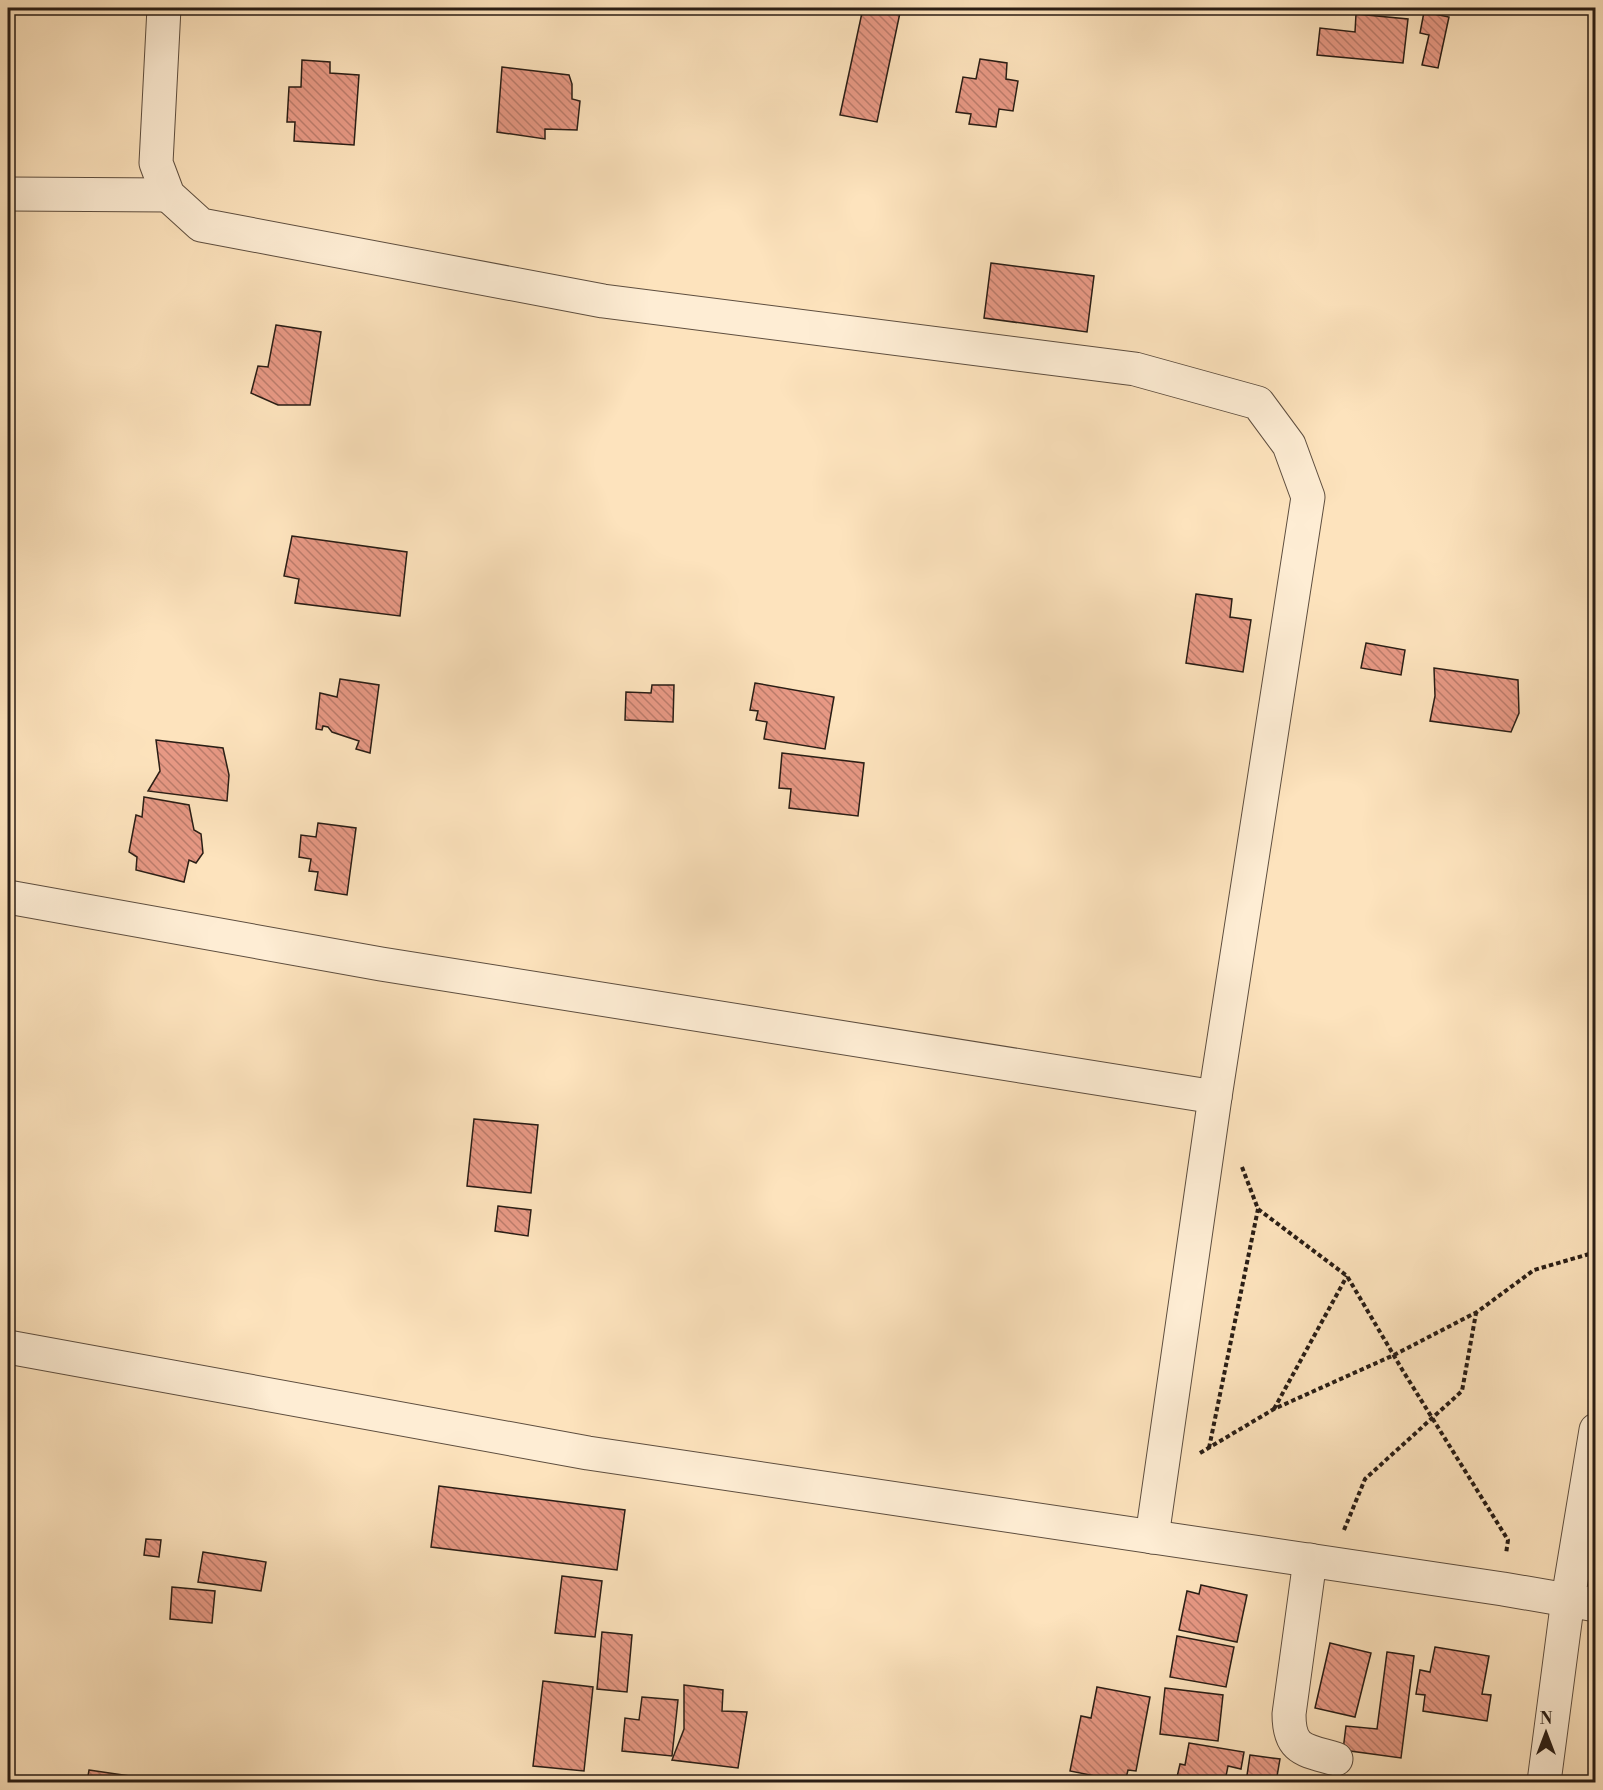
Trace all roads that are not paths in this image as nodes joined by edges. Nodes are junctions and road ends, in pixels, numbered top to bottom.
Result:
1 (164, 8) edge
2 (8, 194) edge
3 (168, 195) junction
4 (8, 897) edge
5 (1215, 1097) junction
6 (8, 1347) edge
7 (1596, 1430) edge
8 (1152, 1537) junction
9 (1320, 1562) junction
10 (1582, 1602) edge
11 (1336, 1759) dead end
12 (1544, 1782) edge

1 - 3 street
2 - 3 street
3 - 5 street
4 - 5 street
5 - 8 street
6 - 8 street
7 - 10 street
8 - 9 street
9 - 10 street
9 - 11 street
10 - 12 street

